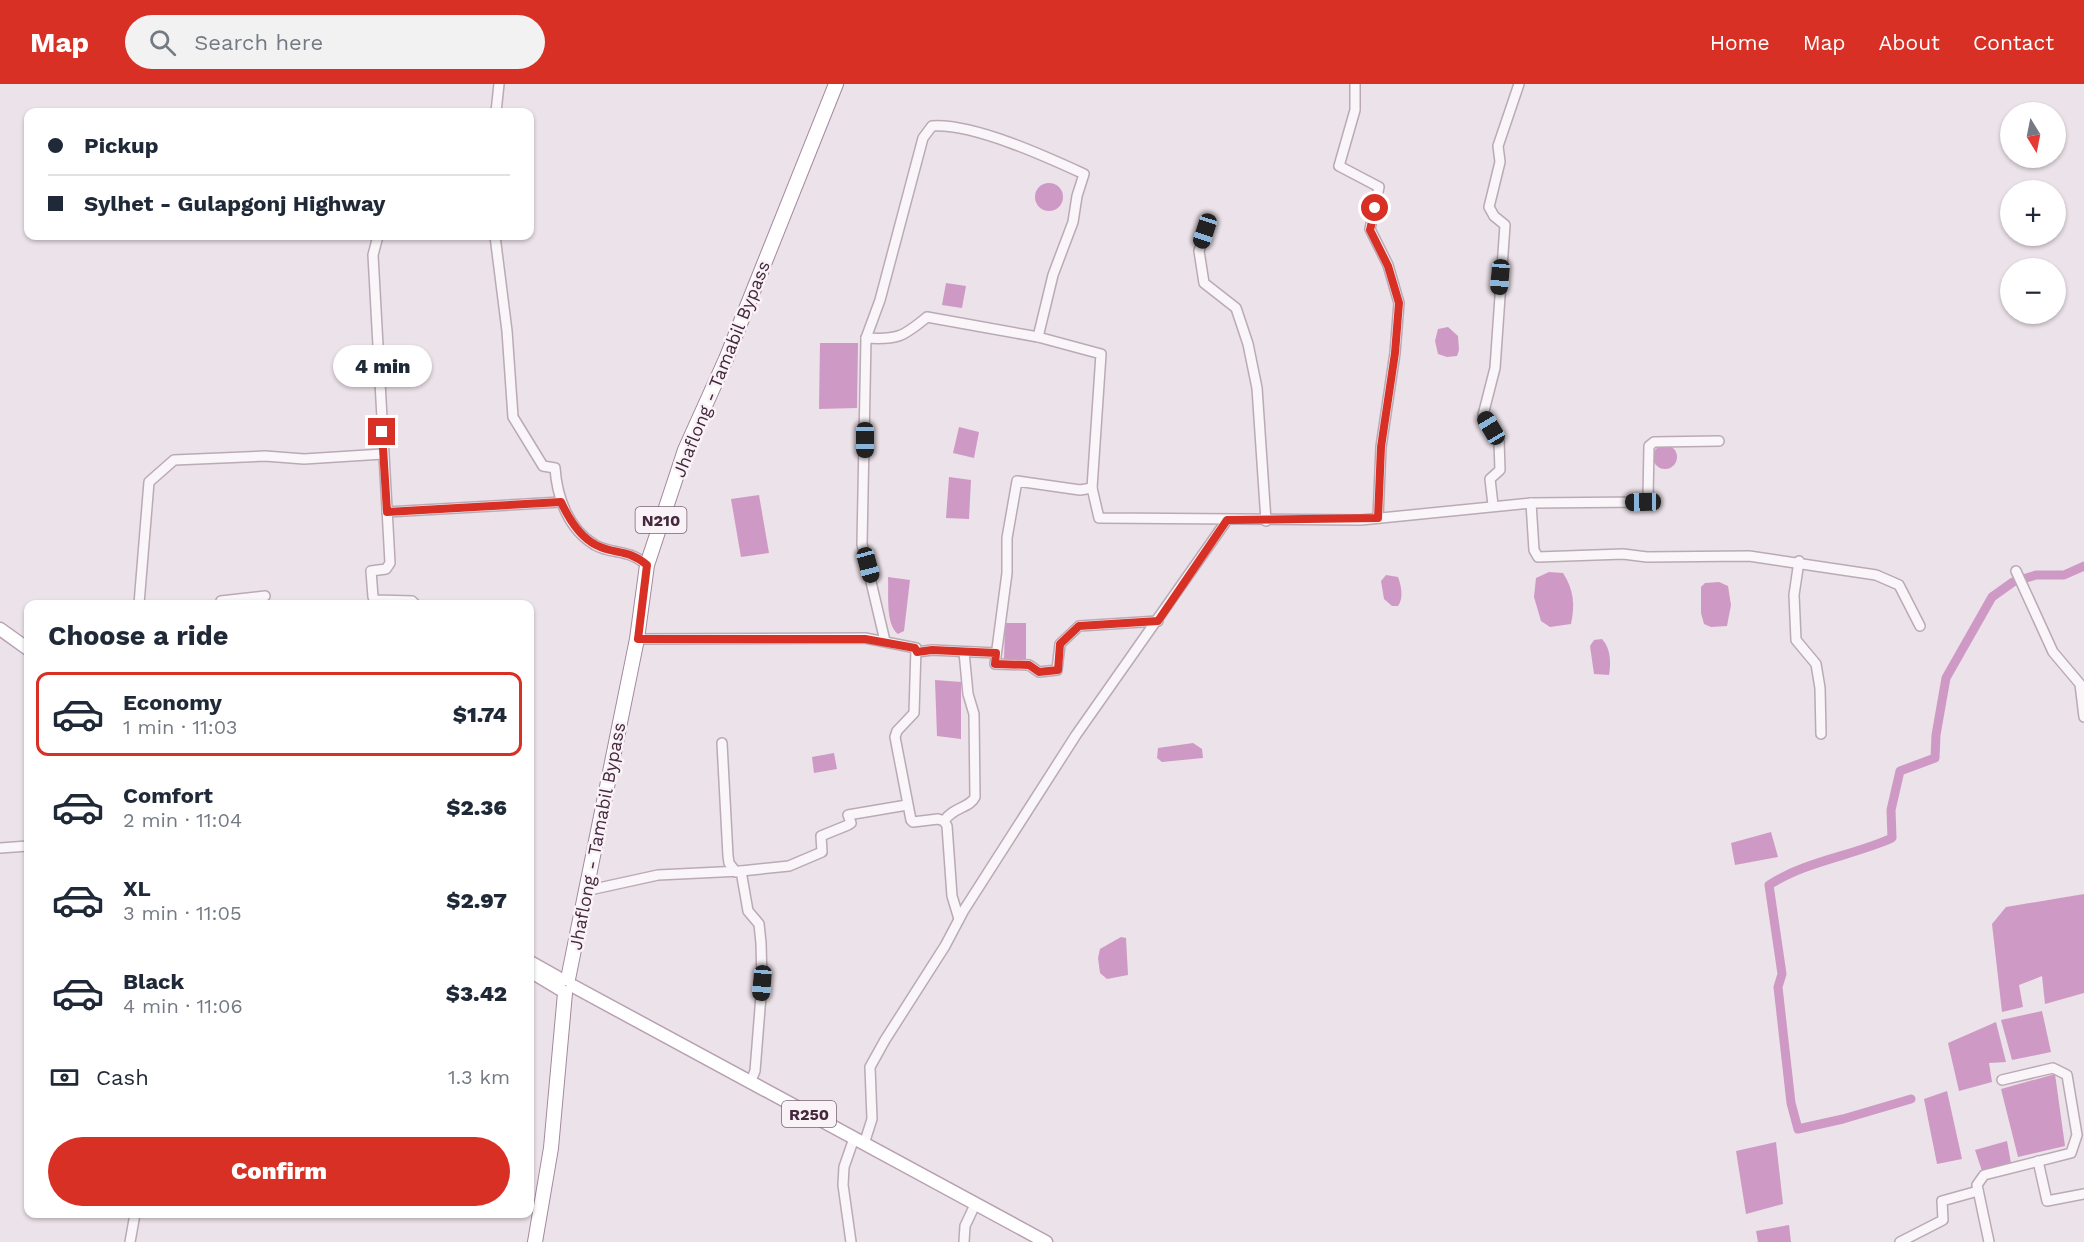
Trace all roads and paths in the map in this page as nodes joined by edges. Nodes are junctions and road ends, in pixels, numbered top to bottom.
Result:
1 (499, 84) edge
2 (836, 84) edge
3 (1355, 84) edge
4 (1519, 84) edge
5 (496, 108) edge
6 (1205, 231) dead end
7 (377, 240) edge
8 (496, 240) edge
9 (1038, 337) junction
10 (866, 338) junction
11 (1719, 441) dead end
12 (383, 454) junction
13 (1092, 488) junction
14 (561, 502) junction
15 (1531, 503) junction
16 (1493, 506) junction
17 (387, 512) junction
18 (1378, 518) junction
19 (1227, 520) junction
20 (1266, 521) junction
21 (1798, 561) junction
22 (647, 565) junction
23 (2016, 571) dead end
24 (265, 596) dead end
25 (139, 600) edge
26 (230, 600) edge
27 (375, 600) edge
28 (375, 600) edge
29 (412, 600) edge
30 (1158, 621) junction
31 (0, 622) edge
32 (1920, 626) dead end
33 (0, 629) edge
34 (24, 639) edge
35 (638, 639) junction
36 (885, 641) junction
37 (24, 646) edge
38 (917, 652) junction
39 (964, 652) junction
40 (996, 653) junction
41 (2084, 717) edge
42 (1821, 734) dead end
43 (722, 743) dead end
44 (907, 805) junction
45 (944, 821) junction
46 (24, 846) edge
47 (0, 848) edge
48 (739, 872) junction
49 (585, 891) junction
50 (959, 920) junction
51 (534, 965) edge
52 (534, 973) edge
53 (566, 987) junction
54 (2002, 1080) dead end
55 (750, 1083) junction
56 (858, 1144) junction
57 (2038, 1161) junction
58 (1978, 1191) junction
59 (2084, 1194) edge
60 (973, 1209) junction
61 (134, 1218) edge
62 (130, 1242) edge
63 (535, 1242) edge
64 (851, 1242) edge
65 (964, 1242) edge
66 (1033, 1242) edge
67 (1046, 1242) edge
68 (1900, 1242) edge
69 (1989, 1242) edge

1 - 5 street
2 - 22 highway, Jhaflong - Tamabil Bypass / N210
3 - 18 street
4 - 16 street
6 - 20 street
7 - 12 street
8 - 14 street
9 - 10 street
9 - 10 street
9 - 13 street
10 - 36 street
11 - 15 street
12 - 17 street
12 - 25 street
13 - 19 street
13 - 40 street
14 - 17 street
14 - 22 street
15 - 16 street
15 - 21 street
16 - 18 street
17 - 28 street
18 - 20 street
19 - 20 street
19 - 30 street
21 - 32 street
21 - 42 street
22 - 35 highway, Jhaflong - Tamabil Bypass / N210
23 - 41 street
24 - 26 street
27 - 29 street
30 - 40 street
30 - 50 street
31 - 34 main road
33 - 37 main road
35 - 36 street
35 - 49 highway, Jhaflong - Tamabil Bypass / N210
36 - 38 street
38 - 39 street
38 - 44 street
39 - 40 street
39 - 45 street
43 - 48 street
44 - 45 street
44 - 48 street
45 - 50 street
46 - 47 street
48 - 49 street
48 - 55 street
49 - 53 highway, Jhaflong - Tamabil Bypass / N210
50 - 56 street
51 - 53 main road, R250
52 - 53 main road, R250
53 - 55 main road, R250
53 - 56 main road, R250
53 - 63 highway, Jhaflong - Tamabil Bypass / N210
54 - 57 street
55 - 56 main road, R250
56 - 60 main road, R250
56 - 64 street
56 - 67 main road, R250
57 - 58 street
57 - 59 street
58 - 68 street
58 - 69 street
60 - 65 street
60 - 66 main road, R250
61 - 62 street

